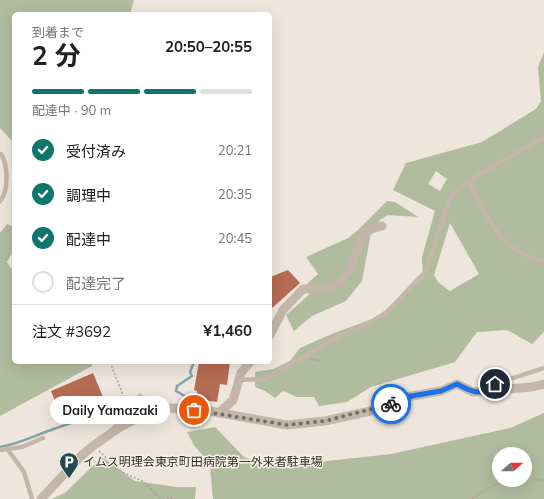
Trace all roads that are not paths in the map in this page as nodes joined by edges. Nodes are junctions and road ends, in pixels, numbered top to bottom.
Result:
1 (544, 137) edge
2 (1, 154) dead end
3 (468, 181) junction
4 (0, 201) edge
5 (382, 226) dead end
6 (544, 261) edge
7 (272, 331) edge
8 (248, 364) edge
9 (544, 368) edge
10 (239, 380) junction
11 (544, 384) edge
12 (487, 391) junction
13 (140, 396) dead end
14 (219, 413) junction
15 (108, 435) junction
16 (43, 438) dead end
17 (0, 450) edge
18 (8, 450) junction
19 (32, 499) edge
20 (41, 499) edge

1 - 3 lane
2 - 4 lane
3 - 6 lane
3 - 10 lane
5 - 7 street
8 - 10 street
9 - 12 lane
10 - 14 street
11 - 12 street
12 - 14 street
13 - 15 lane
14 - 15 street
15 - 20 street
16 - 18 lane
17 - 18 lane
18 - 19 lane

